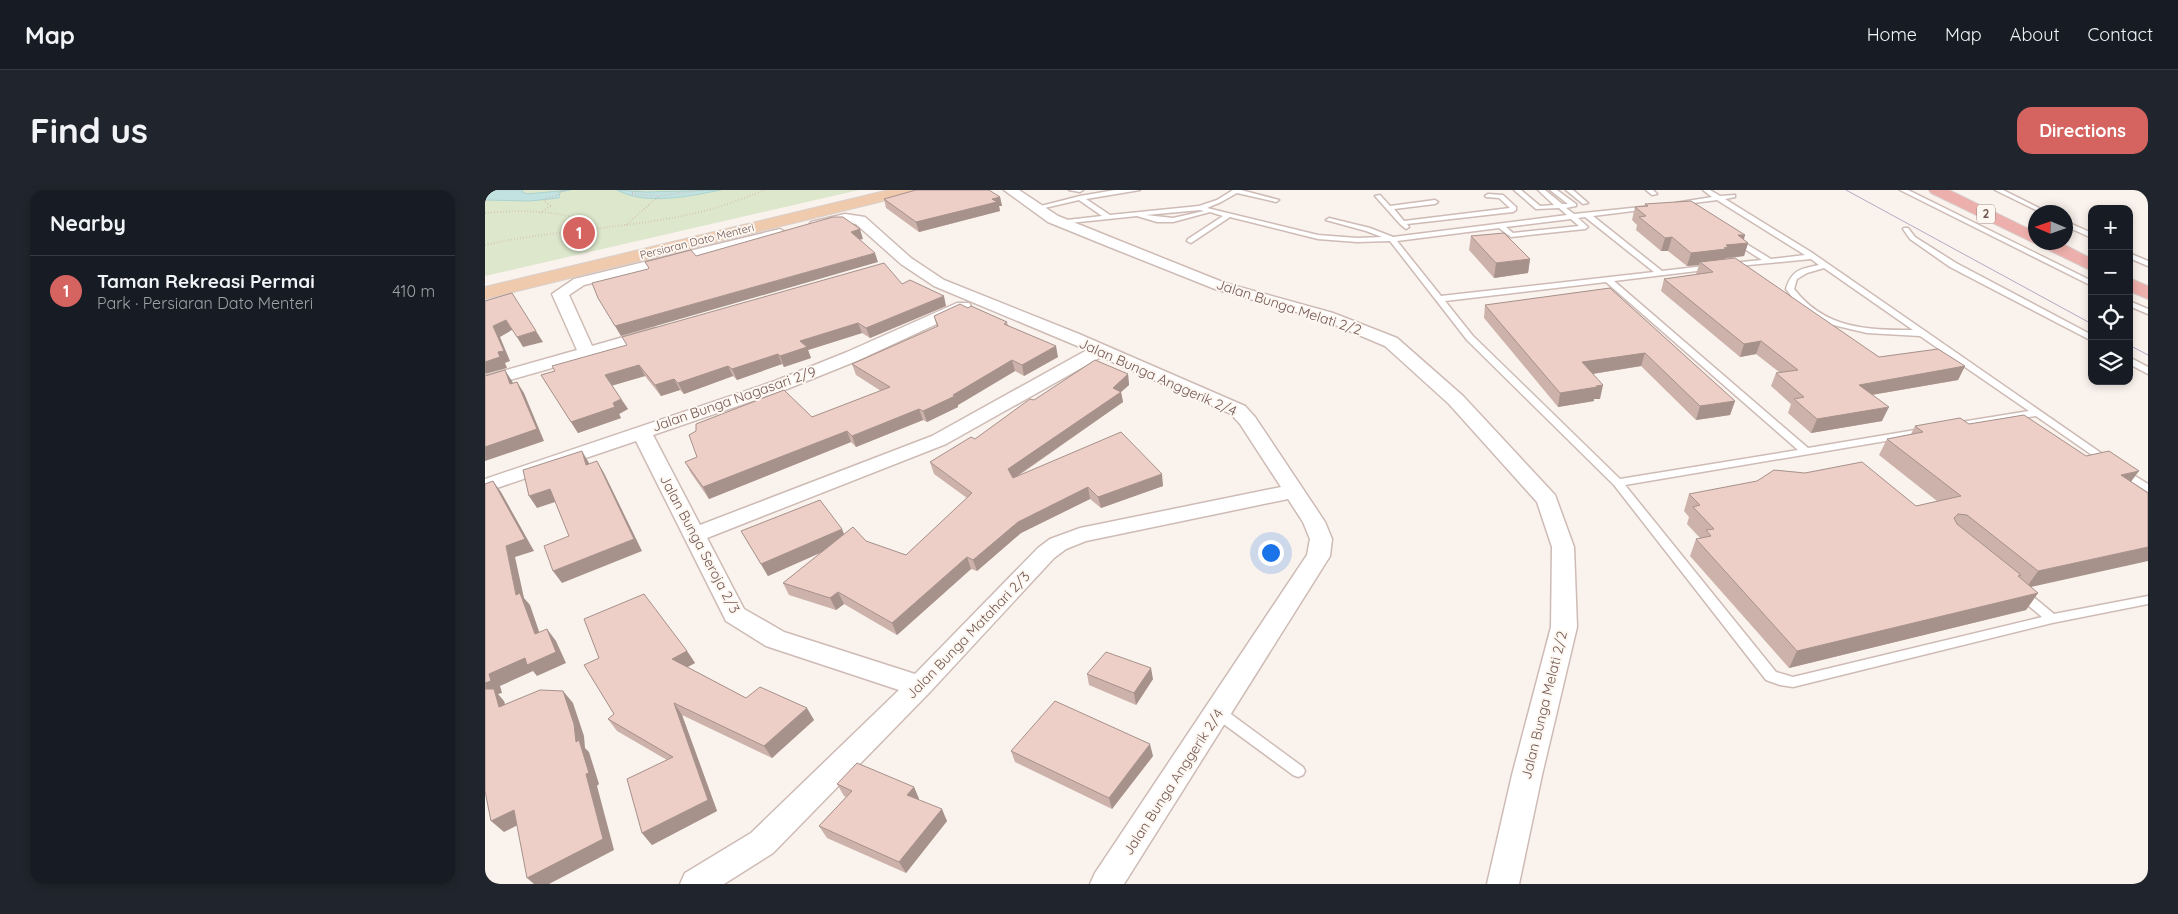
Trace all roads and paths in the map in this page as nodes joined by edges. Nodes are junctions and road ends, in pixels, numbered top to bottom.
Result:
1 (567, 190) edge
2 (638, 190) edge
3 (702, 190) edge
4 (765, 190) edge
5 (877, 190) edge
6 (909, 190) edge
7 (1010, 190) edge
8 (1072, 190) edge
9 (1080, 190) edge
10 (1135, 190) edge
11 (1517, 190) edge
12 (1541, 190) edge
13 (1553, 190) edge
14 (1569, 190) edge
15 (1706, 190) edge
16 (1726, 190) edge
17 (1903, 190) edge
18 (1937, 190) edge
19 (1966, 190) edge
20 (1998, 190) edge
21 (1237, 191) edge
22 (659, 196) junction
23 (1378, 196) dead end
24 (1488, 196) dead end
25 (1080, 198) junction
26 (1719, 198) junction
27 (1276, 200) dead end
28 (1435, 202) dead end
29 (1585, 203) dead end
30 (1679, 203) junction
31 (1670, 204) edge
32 (1661, 205) edge
33 (2029, 205) edge
34 (1560, 206) junction
35 (1036, 208) junction
36 (1199, 208) junction
37 (1388, 208) junction
38 (1687, 208) edge
39 (1210, 211) junction
40 (485, 213) edge
41 (540, 213) junction
42 (1136, 214) junction
43 (1586, 214) junction
44 (1229, 215) junction
45 (1572, 216) junction
46 (1108, 217) junction
47 (1329, 220) dead end
48 (2028, 220) edge
49 (1060, 222) junction
50 (1402, 223) junction
51 (1500, 225) junction
52 (625, 226) junction
53 (2073, 227) edge
54 (584, 228) junction
55 (1906, 229) dead end
56 (2088, 234) edge
57 (1728, 235) edge
58 (2028, 235) edge
59 (1413, 236) junction
60 (1392, 239) junction
61 (1191, 241) dead end
62 (2073, 242) edge
63 (485, 245) edge
64 (2088, 248) edge
65 (2060, 250) edge
66 (1811, 256) junction
67 (2133, 257) edge
68 (1769, 261) junction
69 (2088, 264) edge
70 (2148, 264) edge
71 (1825, 266) junction
72 (2133, 270) edge
73 (1660, 273) junction
74 (2148, 277) edge
75 (1607, 279) junction
76 (2088, 282) edge
77 (485, 283) edge
78 (2133, 286) edge
79 (1525, 289) junction
80 (485, 293) edge
81 (2148, 293) edge
82 (1624, 294) junction
83 (1615, 295) edge
84 (1532, 296) dead end
85 (1439, 299) junction
86 (978, 300) junction
87 (2133, 305) edge
88 (2148, 312) edge
89 (671, 328) edge
90 (1921, 333) junction
91 (2088, 337) edge
92 (1100, 350) junction
93 (587, 353) junction
94 (2133, 362) edge
95 (2148, 371) edge
96 (485, 382) edge
97 (2037, 413) junction
98 (641, 432) junction
99 (1806, 451) junction
100 (1618, 483) junction
101 (485, 486) edge
102 (2148, 489) edge
103 (1295, 491) junction
104 (694, 535) junction
105 (2014, 587) edge
106 (2148, 600) edge
107 (2052, 619) junction
108 (920, 686) junction
109 (1219, 712) junction
110 (1298, 771) dead end
111 (696, 884) edge
112 (1106, 884) edge
113 (1503, 884) edge

1 - 41 path
2 - 22 path
3 - 22 path
4 - 52 path
5 - 77 main road, Persiaran Dato Menteri
6 - 80 main road, Persiaran Dato Menteri
7 - 35 street, Jalan Bunga Melati 2/2
8 - 9 lane
10 - 25 lane
11 - 34 lane
12 - 34 lane
13 - 34 lane
14 - 29 lane
15 - 26 lane
16 - 26 lane
17 - 76 lane
18 - 58 highway, 2
19 - 48 highway, 2
20 - 33 lane
21 - 27 lane
21 - 36 lane
22 - 52 path
23 - 37 lane
24 - 50 lane
25 - 35 lane
25 - 46 lane
26 - 30 lane
26 - 66 lane
28 - 37 lane
30 - 31 lane
30 - 38 lane
32 - 43 lane
34 - 45 lane
35 - 49 street, Jalan Bunga Melati 2/2
36 - 39 lane
36 - 42 lane
37 - 50 lane
39 - 42 lane
39 - 44 lane
40 - 41 path
41 - 54 path
42 - 46 lane
43 - 45 lane
43 - 73 lane
44 - 60 lane
44 - 61 lane
45 - 51 lane
45 - 51 lane
46 - 49 lane
47 - 60 lane
49 - 113 street, Jalan Bunga Melati 2/2
50 - 59 lane
51 - 59 lane
52 - 54 path
53 - 56 lane
54 - 63 path
55 - 91 lane
57 - 68 lane
59 - 60 lane
60 - 85 lane
62 - 64 highway
65 - 69 highway
66 - 68 lane
66 - 71 lane
67 - 70 lane
68 - 73 lane
71 - 90 lane
71 - 90 lane
72 - 74 highway
73 - 75 lane
75 - 79 lane
75 - 82 lane
78 - 81 highway
79 - 84 lane
79 - 85 lane
82 - 83 lane
82 - 99 lane
85 - 100 lane
86 - 92 street, Jalan Bunga Anggerik 2/4
86 - 93 street, Jalan Bunga Anggerik 2/4
86 - 98 street, Jalan Bunga Nagasari 2/9
87 - 88 lane
89 - 93 street
90 - 97 lane
92 - 103 street, Jalan Bunga Anggerik 2/4
92 - 104 street
93 - 96 street
94 - 95 lane
97 - 99 lane
97 - 102 lane
98 - 101 street, Jalan Bunga Nagasari 2/9
98 - 104 street, Jalan Bunga Seroja 2/3
99 - 100 lane
100 - 107 lane
103 - 108 street, Jalan Bunga Matahari 2/3
103 - 109 street, Jalan Bunga Anggerik 2/4
104 - 108 street, Jalan Bunga Seroja 2/3
105 - 107 lane
106 - 107 lane
108 - 111 street, Jalan Bunga Matahari 2/3
109 - 110 lane
109 - 112 street, Jalan Bunga Anggerik 2/4

